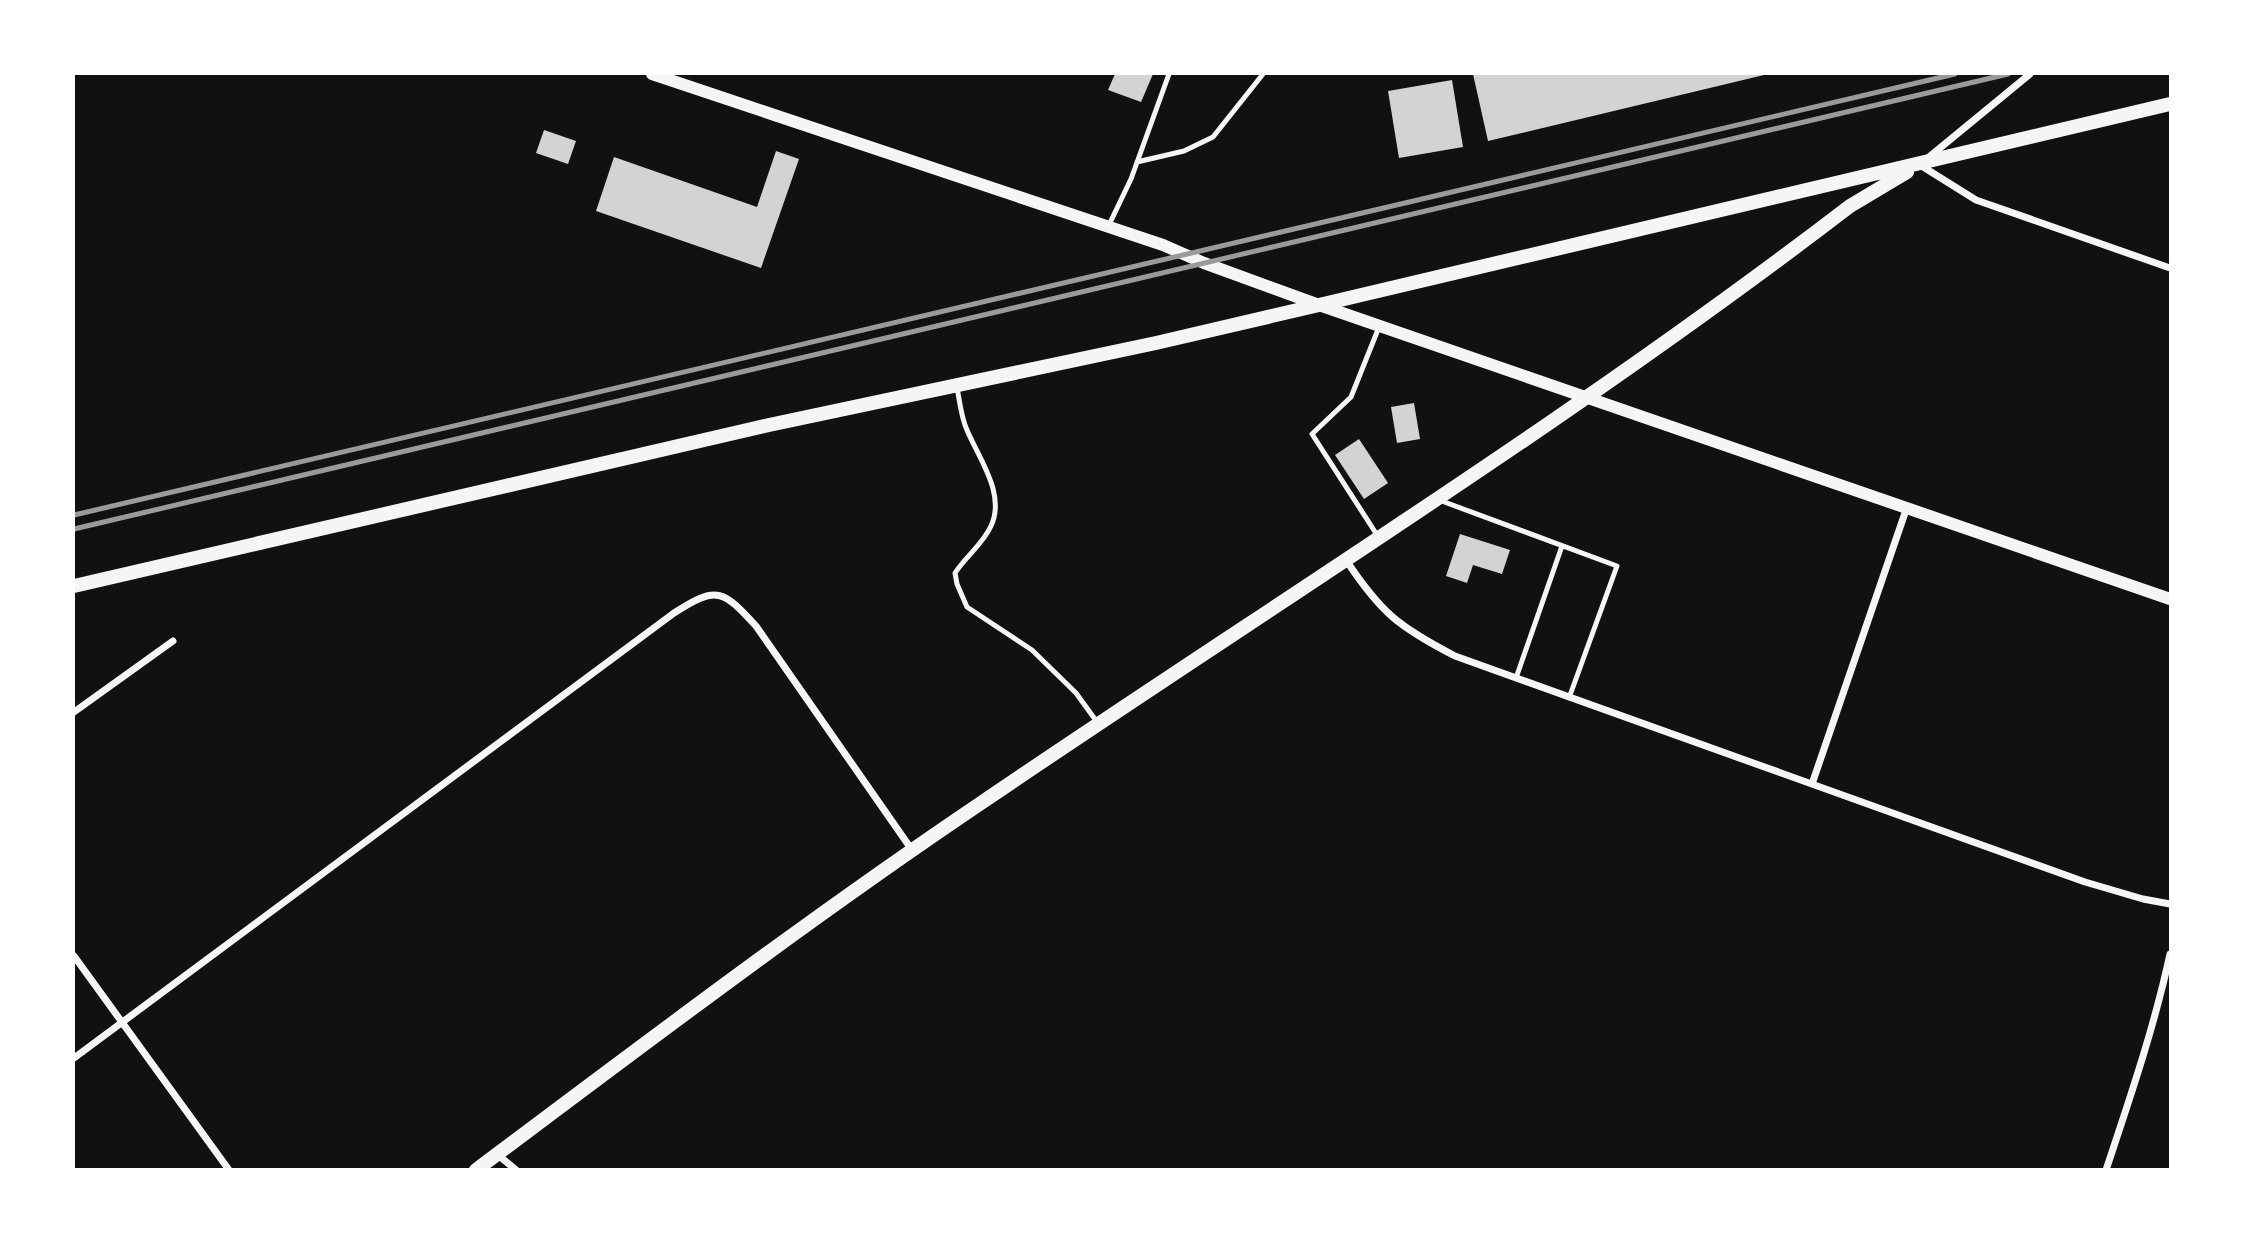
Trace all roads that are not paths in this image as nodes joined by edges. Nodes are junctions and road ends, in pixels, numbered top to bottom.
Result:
1 (652, 74) edge
2 (1169, 74) edge
3 (1263, 74) edge
4 (2030, 74) edge
5 (2171, 104) edge
6 (1137, 162) junction
7 (1920, 165) junction
8 (1108, 227) junction
9 (2171, 268) edge
10 (1319, 305) junction
11 (1380, 326) junction
12 (957, 384) junction
13 (1586, 398) junction
14 (1437, 499) junction
15 (1907, 508) junction
16 (1378, 538) junction
17 (1562, 546) junction
18 (1346, 560) junction
19 (74, 586) edge
20 (2171, 599) edge
21 (173, 641) dead end
22 (1516, 678) junction
23 (1569, 698) junction
24 (74, 712) edge
25 (1098, 724) junction
26 (1812, 784) junction
27 (912, 851) junction
28 (2171, 904) edge
29 (2171, 954) edge
30 (74, 956) edge
31 (122, 1023) junction
32 (74, 1058) edge
33 (497, 1154) junction
34 (229, 1170) edge
35 (476, 1170) edge
36 (516, 1170) edge
37 (2106, 1170) edge

1 - 8 street
2 - 6 lane
3 - 6 lane
4 - 7 street
5 - 7 main road
6 - 8 lane
7 - 9 street
7 - 10 main road
7 - 13 main road
8 - 10 street
10 - 11 street
10 - 12 main road
11 - 13 street
11 - 16 lane
12 - 19 main road
12 - 25 lane
13 - 14 main road
13 - 15 street
14 - 16 main road
14 - 17 lane
15 - 20 street
15 - 26 street
16 - 18 main road
17 - 22 lane
17 - 23 lane
18 - 22 street
18 - 25 main road
21 - 24 street
22 - 23 street
23 - 26 street
25 - 27 main road
26 - 28 street
27 - 31 street
27 - 33 main road
29 - 37 street
30 - 31 street
31 - 32 street
31 - 34 street
33 - 35 main road
33 - 36 street

